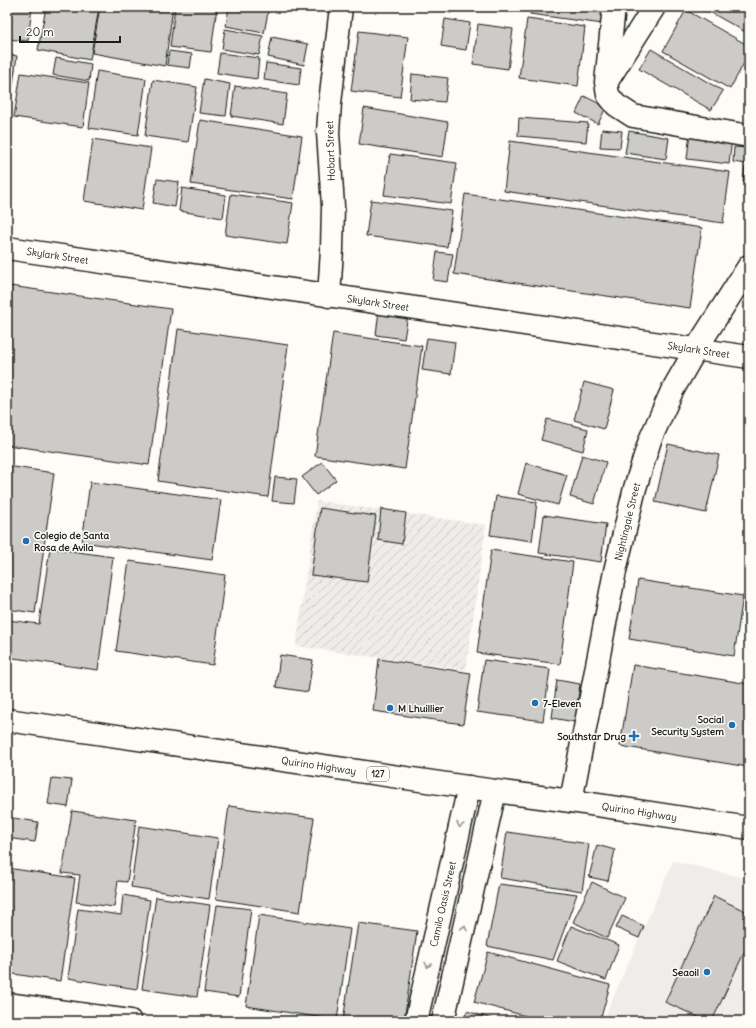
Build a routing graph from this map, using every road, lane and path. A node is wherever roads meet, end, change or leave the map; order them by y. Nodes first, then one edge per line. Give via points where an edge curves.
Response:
1 (341, 7) edge
2 (614, 7) edge
3 (654, 7) edge
4 (606, 82) junction
5 (749, 136) edge
6 (7, 248) edge
7 (749, 266) edge
8 (329, 296) junction
9 (696, 349) junction
10 (749, 357) edge
11 (7, 720) edge
12 (469, 787) junction
13 (495, 791) junction
14 (571, 801) junction
15 (749, 828) edge
16 (433, 944) junction
17 (459, 950) junction
18 (7, 1004) edge
19 (130, 1021) edge
20 (416, 1021) edge
21 (443, 1021) edge

1 - 8 street, Hobart Street via 328,133 333,206
2 - 4 street
3 - 4 street
4 - 5 street via 608,95 616,105 633,116
6 - 8 street, Skylark Street
7 - 9 street, Nightingale Street
8 - 9 street, Skylark Street
9 - 10 street, Skylark Street
9 - 14 street, Nightingale Street via 672,391 650,440 635,488 615,571
11 - 12 street, Quirino Highway / 127
12 - 13 street, Quirino Highway / 127
12 -> 16 street, Camilo Oasis Street
13 - 14 street, Quirino Highway / 127
17 -> 13 street
14 - 15 street, Quirino Highway / 127
16 - 17 street
16 -> 20 street, Camilo Oasis Street
17 - 21 street
18 - 19 street

